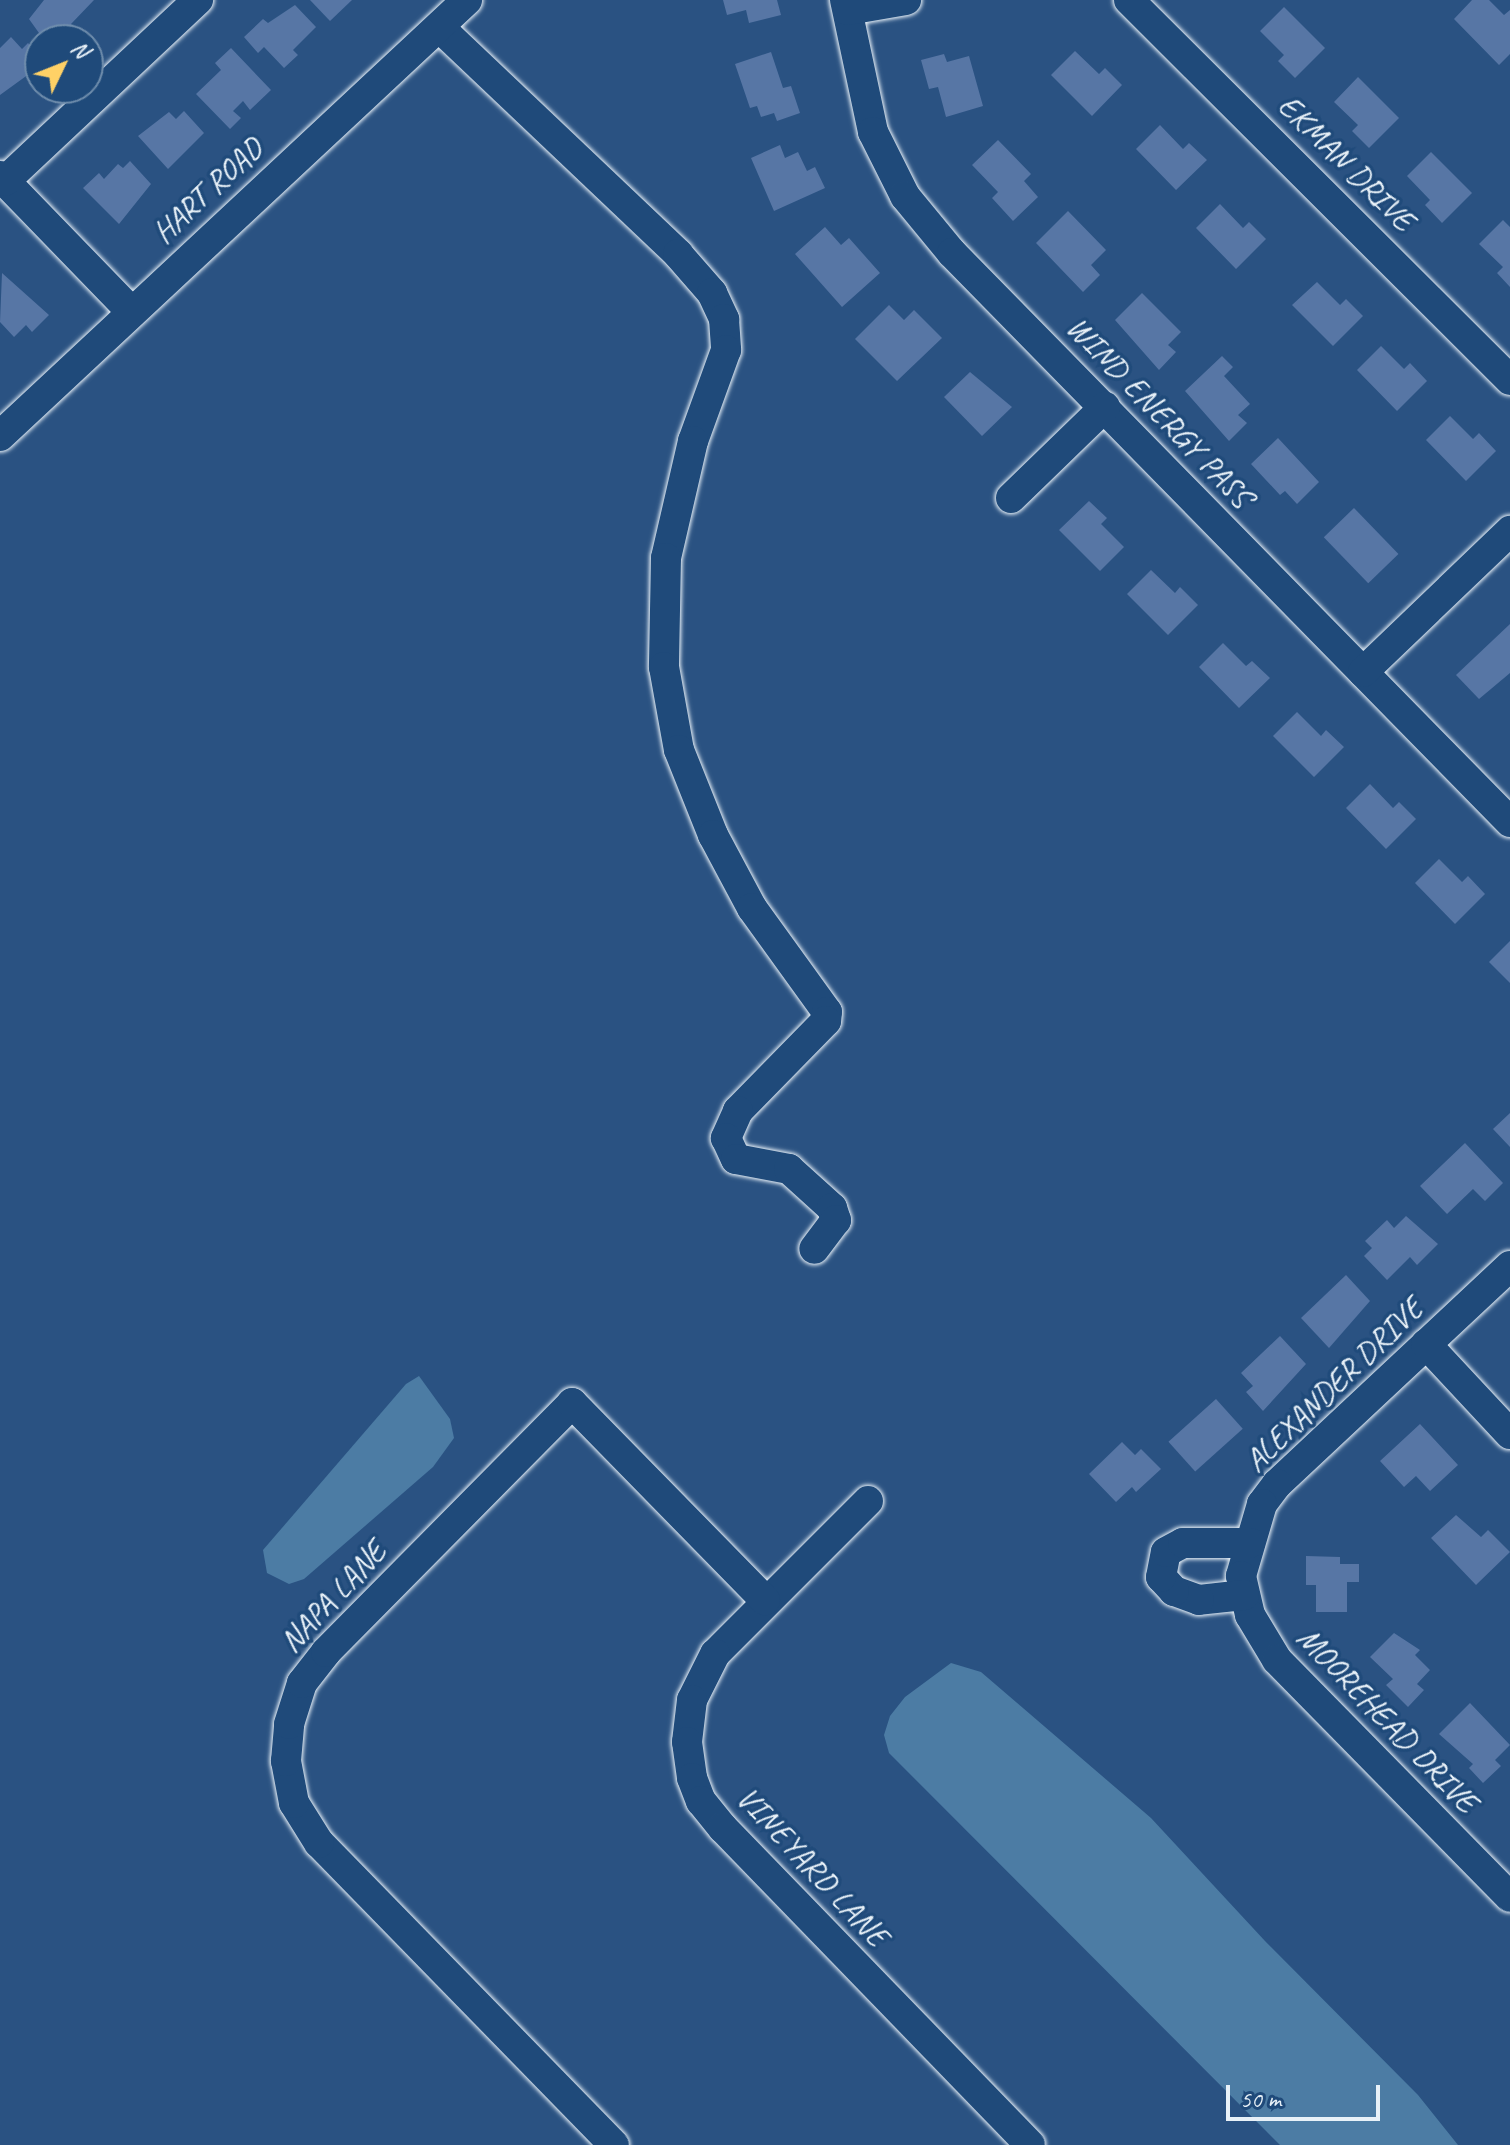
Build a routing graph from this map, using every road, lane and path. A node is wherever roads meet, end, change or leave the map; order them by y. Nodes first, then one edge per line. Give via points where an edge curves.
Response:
1 (198, 0) edge
2 (467, 0) edge
3 (906, 0) edge
4 (1129, 0) edge
5 (846, 5) edge
6 (439, 27) junction
7 (2, 178) edge
8 (131, 311) junction
9 (1510, 380) edge
10 (1105, 407) junction
11 (0, 436) edge
12 (1011, 498) dead end
13 (1510, 531) edge
14 (1363, 672) junction
15 (1510, 822) edge
16 (814, 1249) dead end
17 (1510, 1266) edge
18 (1426, 1344) junction
19 (1510, 1434) edge
20 (868, 1501) dead end
21 (1250, 1543) junction
22 (1242, 1586) junction
23 (765, 1600) junction
24 (1510, 1897) edge
25 (614, 2145) edge
26 (1030, 2145) edge

1 - 7 street
2 - 6 street, HART ROAD
3 - 5 street
4 - 9 street, EKMAN DRIVE
5 - 10 street, WIND ENERGY PASS via 873,132 905,196 952,253
6 - 8 street, HART ROAD
6 - 16 street via 678,254 712,293 724,319 726,350 693,441 666,558 664,667 679,750 713,835 752,908 827,1012 826,1021 738,1111 726,1138 736,1159 789,1169 832,1208 836,1220
7 - 8 street
8 - 11 street, HART ROAD
10 - 12 street
10 - 14 street, WIND ENERGY PASS
13 - 14 street
14 - 15 street, WIND ENERGY PASS
17 - 18 street, ALEXANDER DRIVE
18 - 19 street
18 - 21 street, ALEXANDER DRIVE via 1277,1484 1262,1504
20 - 23 street, VINEYARD LANE
21 - 22 street, ALEXANDER DRIVE
21 - 22 street via 1183,1543 1166,1552 1161,1577 1174,1591 1199,1600
22 - 24 street, MOOREHEAD DRIVE via 1261,1641 1306,1694
23 - 25 street, NAPA LANE via 572,1403 326,1652 302,1683 289,1724 286,1761 294,1803 319,1843
23 - 26 street, VINEYARD LANE via 715,1654 692,1700 687,1742 701,1801

